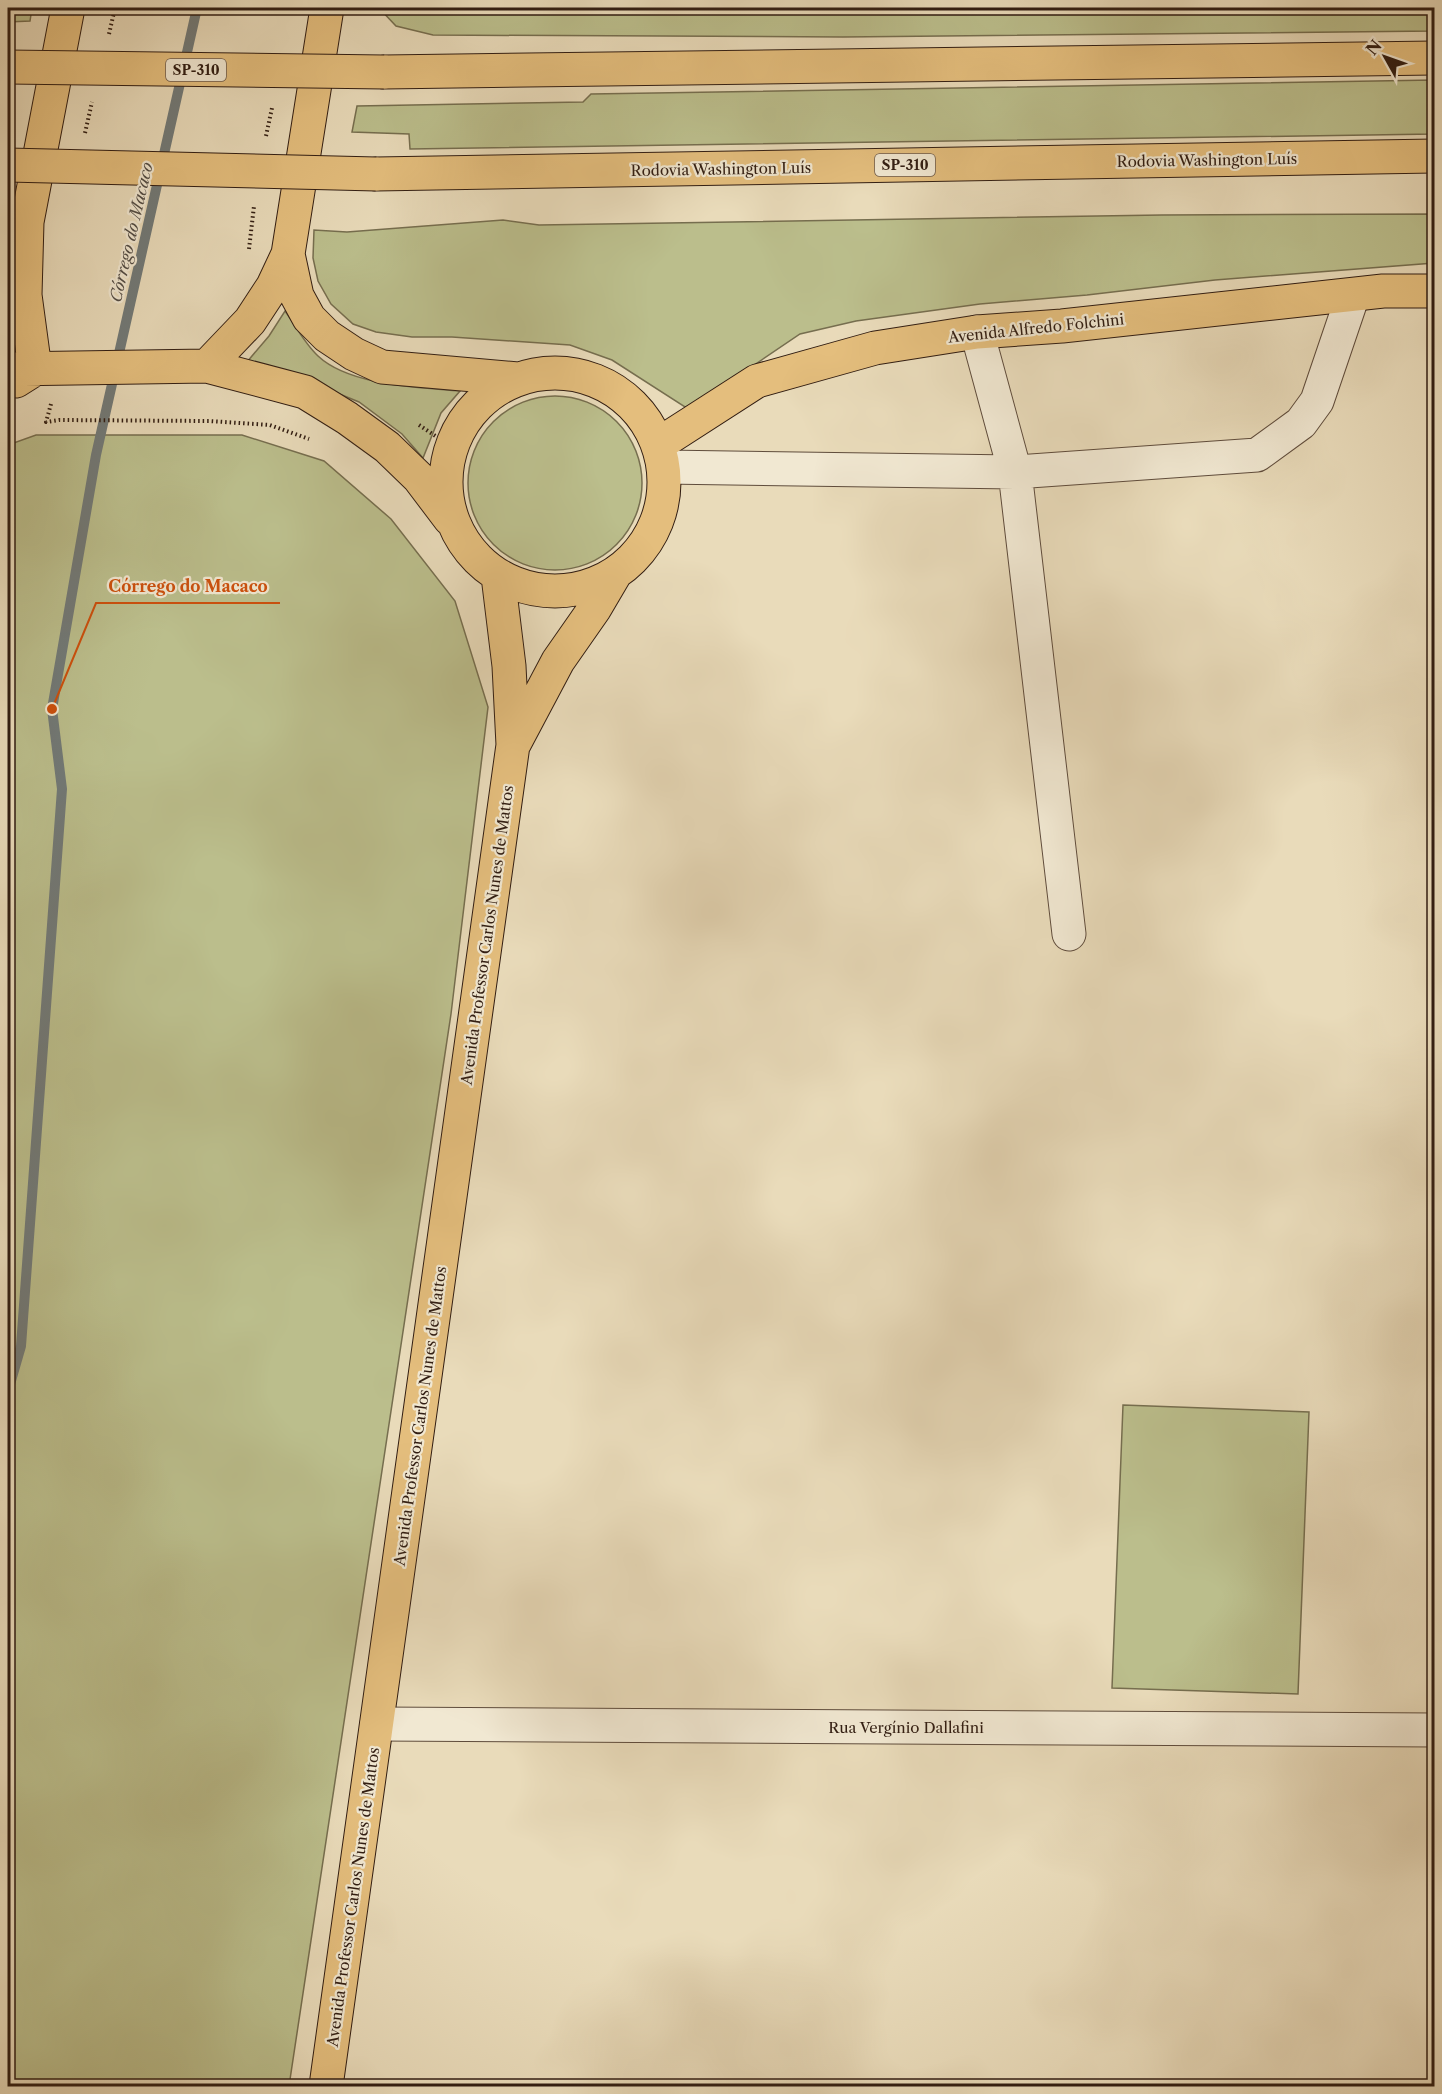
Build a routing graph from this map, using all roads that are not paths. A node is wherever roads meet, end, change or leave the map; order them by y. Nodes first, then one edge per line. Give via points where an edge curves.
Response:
1 (68, 8) edge
2 (327, 8) edge
3 (1434, 58) edge
4 (8, 67) edge
5 (1434, 156) edge
6 (8, 165) edge
7 (27, 222) junction
8 (288, 254) junction
9 (8, 255) edge
10 (1434, 291) edge
11 (1353, 295) junction
12 (977, 332) junction
13 (207, 366) junction
14 (34, 368) edge
15 (518, 379) junction
16 (8, 388) edge
17 (662, 456) junction
18 (1015, 472) junction
19 (451, 520) junction
20 (615, 574) junction
21 (498, 576) junction
22 (513, 745) junction
23 (1069, 934) dead end
24 (377, 1724) junction
25 (1434, 1730) edge
26 (326, 2086) edge

1 - 7 main road
2 - 8 main road
3 - 4 main road, SP-310, bridge via 384,72
5 - 6 main road, Rodovia Washington Luís / SP-310, bridge via 376,174
7 - 9 main road
7 - 14 main road via 24,295
8 - 13 main road via 250,321
8 - 15 main road via 297,296 309,318 354,354 382,366
10 - 11 main road, Avenida Alfredo Folchini
11 - 12 main road, Avenida Alfredo Folchini
11 - 18 street via 1317,401 1301,423 1257,455
12 - 17 main road, Avenida Alfredo Folchini via 875,348 757,381
12 - 18 street
13 - 14 main road
13 - 19 main road via 305,392 347,418 387,447 419,478
14 - 16 main road
15 - 17 main road via 542,373 567,373 606,384 632,403 648,422
15 - 19 main road via 496,389 462,424 446,471
17 - 18 street
17 - 20 main road via 664,493 660,517 634,558
18 - 23 street
19 - 21 main road via 478,561
20 - 21 main road via 569,591 520,586
20 - 22 main road, Avenida Professor Carlos Nunes de Mattos via 558,661
21 - 22 main road, Avenida Professor Carlos Nunes de Mattos via 509,666
22 - 24 main road, Avenida Professor Carlos Nunes de Mattos
24 - 25 street, Rua Vergínio Dallafini
24 - 26 main road, Avenida Professor Carlos Nunes de Mattos

